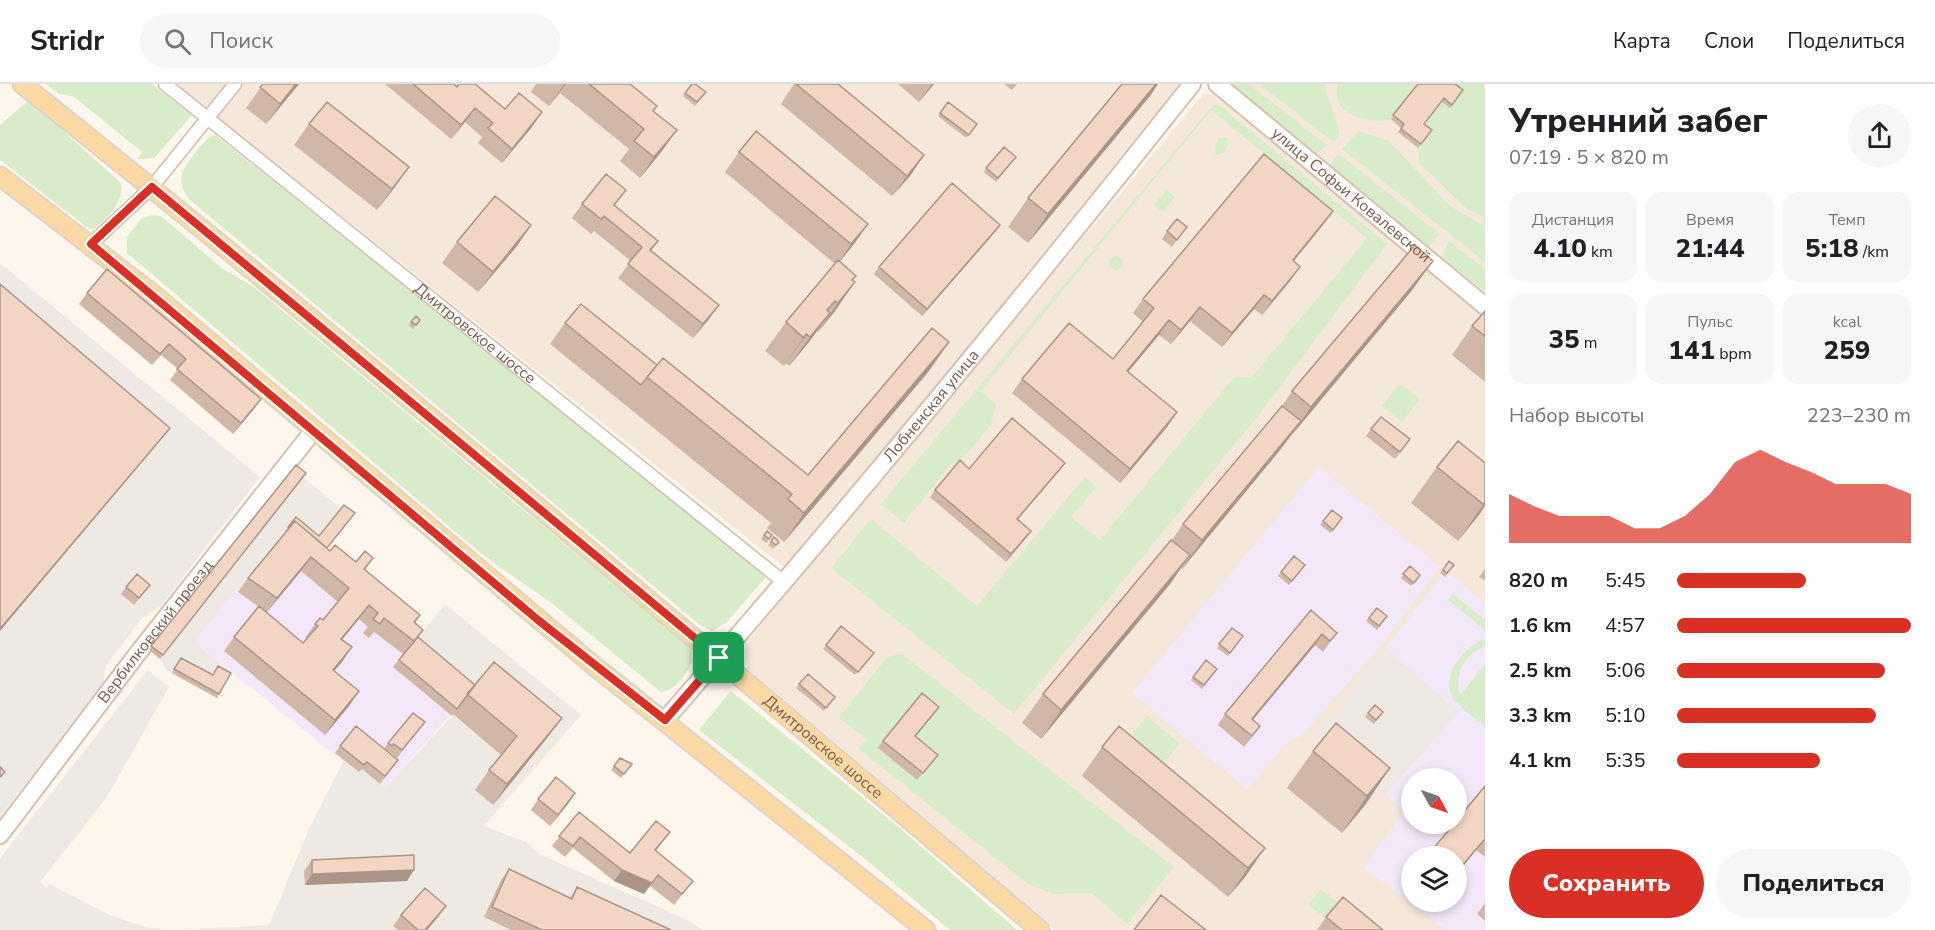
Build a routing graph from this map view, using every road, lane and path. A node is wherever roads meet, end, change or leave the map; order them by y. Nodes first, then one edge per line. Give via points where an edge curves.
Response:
1 (22, 84) edge
2 (165, 84) edge
3 (234, 84) edge
4 (1192, 84) edge
5 (1218, 84) edge
6 (207, 117) junction
7 (0, 176) edge
8 (152, 187) junction
9 (91, 244) junction
10 (1485, 306) edge
11 (314, 430) junction
12 (785, 583) junction
13 (719, 658) junction
14 (665, 720) junction
15 (0, 835) edge
16 (926, 930) edge
17 (1040, 930) edge

1 - 8 main road, Дмитровское шоссе
2 - 6 street, Дмитровское шоссе
3 - 6 street
4 - 12 street, Лобненская улица via 956,379
5 - 10 street, улица Софьи Ковалевской
6 - 8 street
6 - 12 street, Дмитровское шоссе
7 - 9 main road
8 - 9 street
8 - 13 main road, Дмитровское шоссе
9 - 11 main road
11 - 14 main road via 538,620
11 - 15 street, Вербилковский проезд
12 - 13 street, Лобненская улица
13 - 14 street, Лобненская улица
13 - 17 main road, Дмитровское шоссе
14 - 16 main road

